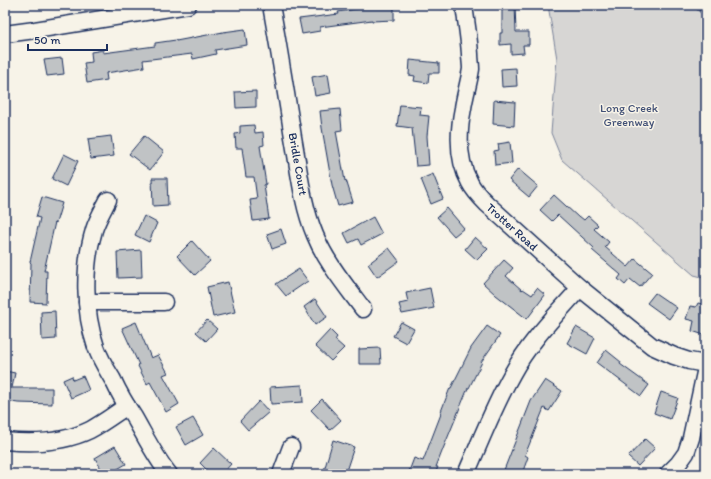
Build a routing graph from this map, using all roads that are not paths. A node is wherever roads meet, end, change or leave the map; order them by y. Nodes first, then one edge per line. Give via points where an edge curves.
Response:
1 (188, 5) edge
2 (271, 5) edge
3 (464, 5) edge
4 (5, 34) edge
5 (108, 200) dead end
6 (580, 288) junction
7 (87, 302) junction
8 (164, 302) dead end
9 (363, 309) dead end
10 (706, 364) edge
11 (706, 368) edge
12 (127, 406) junction
13 (5, 440) edge
14 (291, 447) dead end
15 (169, 474) edge
16 (281, 474) edge
17 (466, 474) edge
18 (668, 474) edge

1 - 4 street
2 - 9 street, Bridle Court via 301,184 311,223 324,253
3 - 6 street, Trotter Road via 471,68 459,129 459,144 465,171 477,193 487,204
5 - 7 street via 94,230 88,253
6 - 10 street, Trotter Road via 652,346 684,359
6 - 17 street via 540,334 512,373
7 - 8 street
7 - 12 street via 90,328 96,348
11 - 18 street via 686,453
12 - 13 street via 99,425 78,435 45,442
12 - 15 street
14 - 16 street

